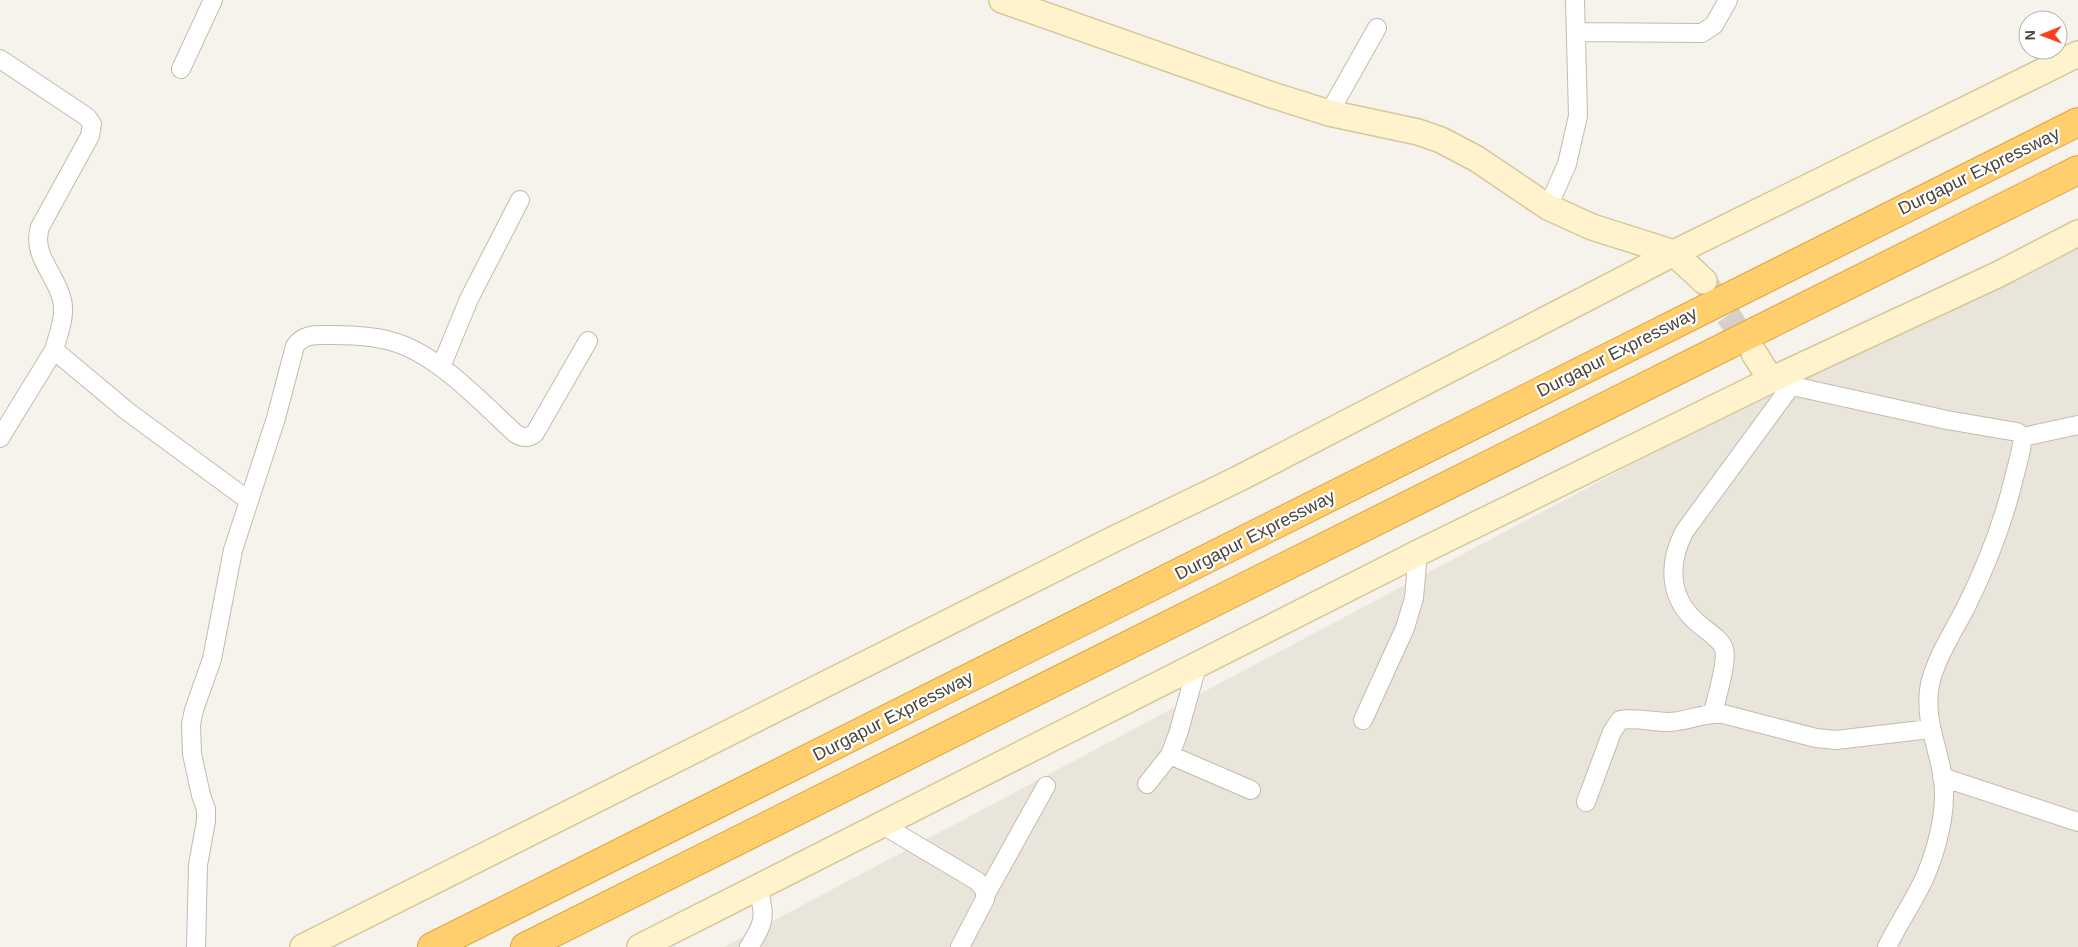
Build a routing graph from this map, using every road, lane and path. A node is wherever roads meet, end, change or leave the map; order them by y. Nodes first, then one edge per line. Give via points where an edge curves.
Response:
1 (213, 0) edge
2 (1002, 0) edge
3 (1575, 0) edge
4 (1728, 0) edge
5 (1377, 28) dead end
6 (1576, 32) junction
7 (2078, 54) edge
8 (0, 59) edge
9 (181, 69) dead end
10 (1329, 113) junction
11 (2078, 122) edge
12 (2078, 170) edge
13 (520, 200) dead end
14 (1548, 207) junction
15 (2078, 234) edge
16 (1674, 253) junction
17 (1704, 281) tunnel mouth
18 (588, 341) dead end
19 (54, 350) junction
20 (1754, 353) tunnel mouth
21 (441, 367) junction
22 (1781, 383) junction
23 (2078, 426) edge
24 (2023, 437) junction
25 (0, 438) edge
26 (248, 500) junction
27 (1418, 552) junction
28 (1197, 666) junction
29 (1713, 713) junction
30 (1363, 720) dead end
31 (1930, 729) junction
32 (1170, 755) junction
33 (1942, 777) junction
34 (1147, 784) dead end
35 (1046, 786) dead end
36 (1251, 790) dead end
37 (1586, 802) dead end
38 (2078, 822) edge
39 (881, 824) junction
40 (758, 887) junction
41 (986, 894) junction
42 (196, 947) edge
43 (303, 947) edge
44 (432, 947) edge
45 (525, 947) edge
46 (640, 947) edge
47 (749, 947) edge
48 (960, 947) edge
49 (1887, 947) edge

1 - 9 street
2 - 10 street
3 - 6 street
4 - 6 street via 1714,25 1702,33
5 - 10 street
6 - 14 street via 1576,131 1567,164
7 - 16 street
8 - 19 street via 87,117 92,124 90,136 37,237 39,252 63,301
10 - 14 street via 1441,140 1477,159
11 - 44 highway, Durgapur Expressway
12 - 45 highway
13 - 21 street via 469,299
14 - 16 street via 1592,227
15 - 22 street
16 - 17 street
16 - 43 street via 1238,479
18 - 21 street via 535,433 527,437 516,434
19 - 25 street
19 - 26 street via 127,411
20 - 22 street
21 - 26 street via 398,343 380,339 307,335 300,339 295,346 276,418
22 - 24 street via 2017,432
22 - 27 street
22 - 29 street via 1684,532 1674,558 1673,582 1686,609 1692,619 1721,642 1724,650
23 - 24 street
24 - 31 street via 2012,487 1989,559 1930,684
26 - 42 street via 233,550 212,659 191,724 192,754 206,809 198,865
27 - 28 street
27 - 30 street via 1414,598 1405,628
28 - 32 street
28 - 39 street
29 - 31 street via 1836,740
29 - 37 street via 1678,722 1620,720 1612,732
31 - 33 street
32 - 34 street
32 - 36 street
33 - 38 street
33 - 49 street via 1943,813 1929,863 1919,889
35 - 41 street
39 - 40 street
39 - 41 street via 977,881
40 - 46 street
40 - 47 street via 764,912 763,923
41 - 48 street

